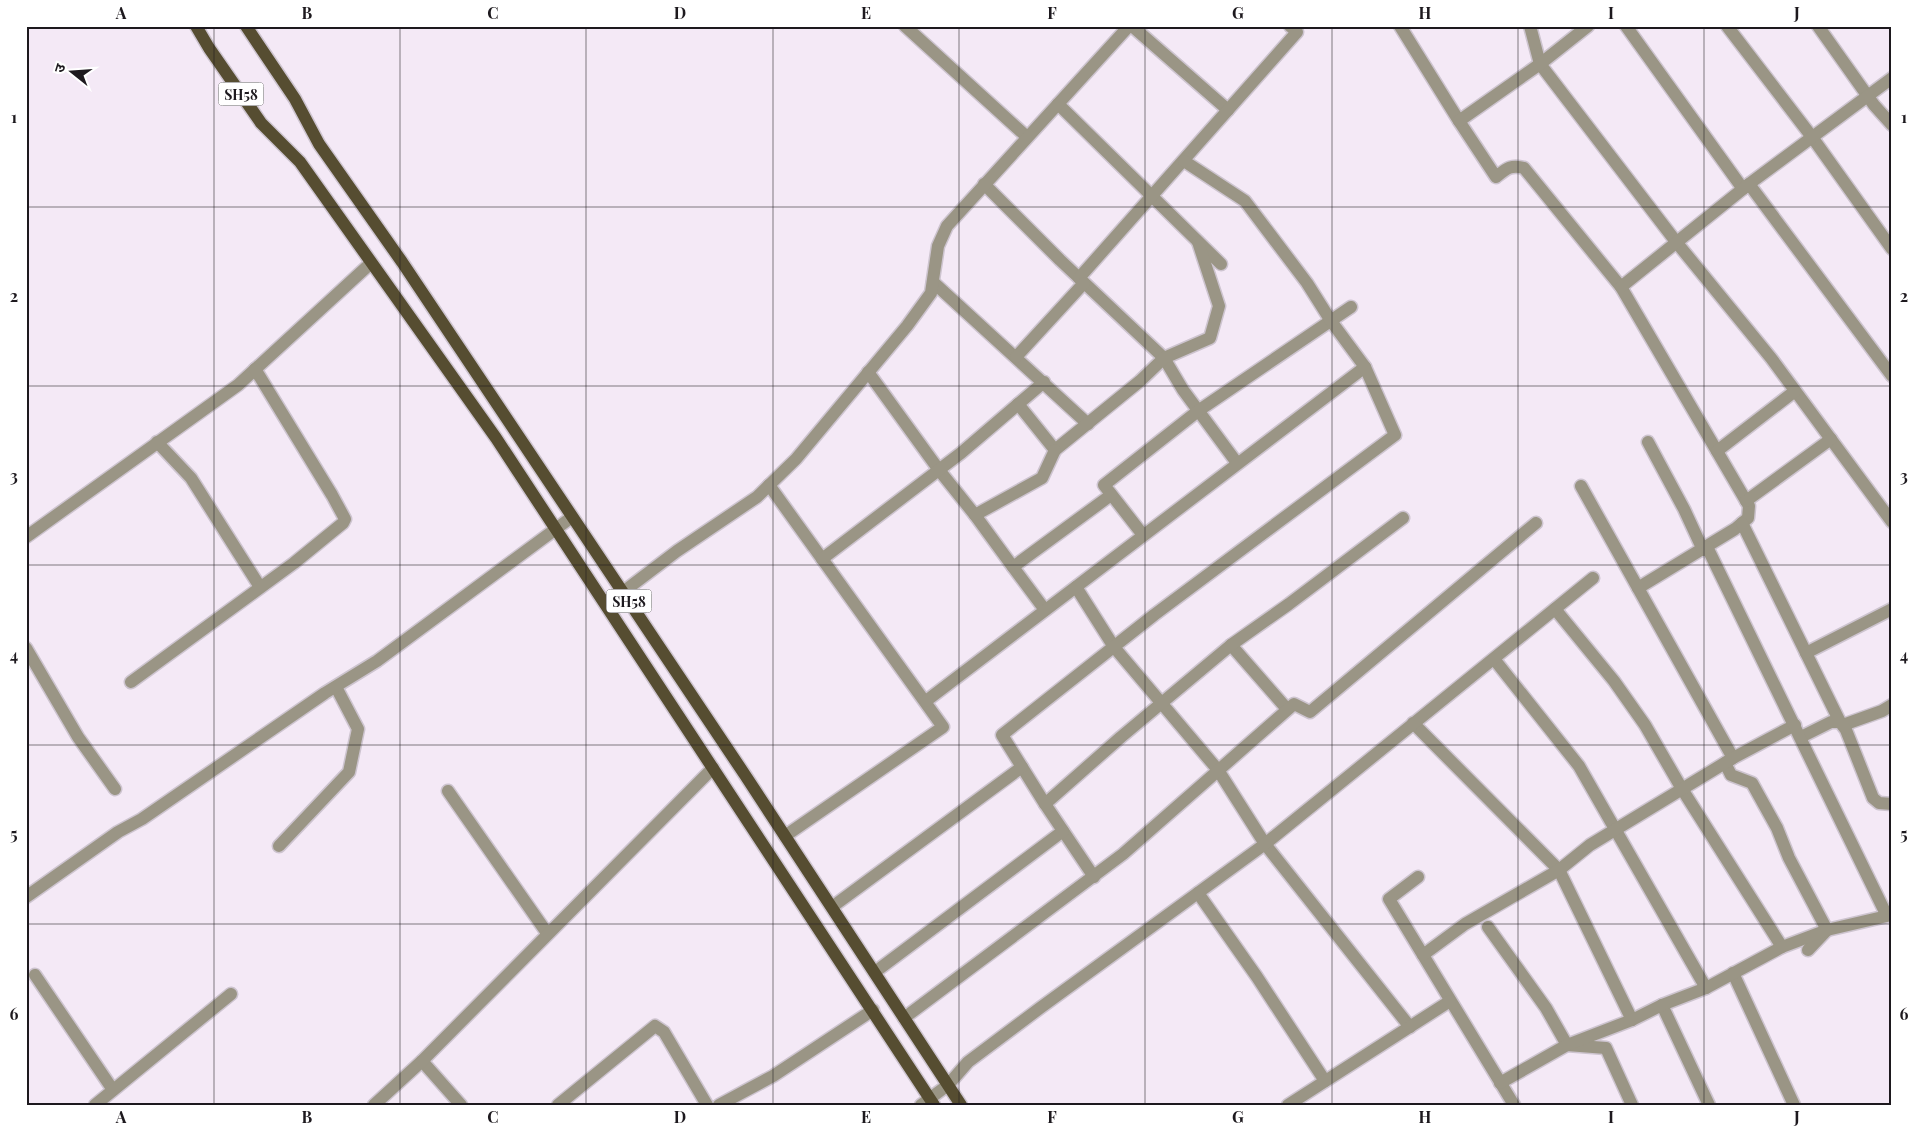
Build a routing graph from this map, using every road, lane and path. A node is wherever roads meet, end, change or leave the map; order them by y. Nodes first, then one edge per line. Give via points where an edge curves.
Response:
1 (196, 26) edge
2 (246, 26) edge
3 (1131, 26) edge
4 (1290, 26) edge
5 (1400, 26) edge
6 (1530, 26) edge
7 (1588, 26) edge
8 (1626, 26) edge
9 (1728, 26) edge
10 (1818, 26) edge
11 (907, 27) edge
12 (1540, 64) junction
13 (1892, 78) edge
14 (1868, 96) junction
15 (1058, 104) junction
16 (1228, 110) junction
17 (1458, 121) junction
18 (1892, 125) edge
19 (1027, 137) junction
20 (1812, 137) junction
21 (1184, 161) junction
22 (984, 184) junction
23 (1746, 187) junction
24 (1152, 197) junction
25 (1198, 242) junction
26 (1677, 243) junction
27 (1891, 246) edge
28 (371, 263) junction
29 (1220, 264) dead end
30 (1082, 280) junction
31 (932, 282) junction
32 (1622, 287) junction
33 (1351, 308) dead end
34 (1331, 321) junction
35 (1016, 357) junction
36 (1164, 358) junction
37 (1365, 367) junction
38 (255, 369) junction
39 (868, 372) junction
40 (1892, 376) edge
41 (1044, 382) junction
42 (1795, 391) junction
43 (1018, 404) junction
44 (1198, 411) junction
45 (1088, 424) junction
46 (1830, 439) junction
47 (157, 442) junction
48 (1648, 442) dead end
49 (1055, 450) junction
50 (1717, 451) junction
51 (1237, 463) junction
52 (939, 470) junction
53 (769, 485) junction
54 (1581, 486) dead end
55 (1111, 495) junction
56 (1746, 501) junction
57 (975, 515) junction
58 (572, 517) junction
59 (1404, 518) dead end
60 (1892, 522) edge
61 (1536, 523) dead end
62 (1742, 523) junction
63 (555, 529) junction
64 (1143, 535) junction
65 (26, 537) edge
66 (1705, 548) junction
67 (822, 558) junction
68 (1013, 567) junction
69 (1593, 578) dead end
70 (260, 587) junction
71 (1076, 587) junction
72 (1638, 588) junction
73 (623, 592) junction
74 (1556, 609) junction
75 (1892, 609) edge
76 (1045, 610) junction
77 (1231, 645) junction
78 (1114, 646) junction
79 (26, 648) edge
80 (1806, 652) junction
81 (1494, 659) junction
82 (132, 682) dead end
83 (336, 687) junction
84 (926, 701) junction
85 (1162, 703) junction
86 (1892, 705) edge
87 (1287, 710) junction
88 (1414, 723) junction
89 (1841, 724) junction
90 (1795, 725) junction
91 (1801, 737) junction
92 (1733, 758) junction
93 (1022, 767) junction
94 (713, 768) junction
95 (1218, 770) junction
96 (115, 789) dead end
97 (1682, 789) junction
98 (448, 791) dead end
99 (1045, 804) junction
100 (1892, 804) edge
101 (1617, 829) junction
102 (1063, 831) junction
103 (785, 836) junction
104 (1265, 844) junction
105 (279, 846) dead end
106 (1559, 870) junction
107 (1094, 877) junction
108 (1418, 877) dead end
109 (1198, 893) junction
110 (26, 897) edge
111 (832, 907) junction
112 (1488, 926) dead end
113 (1827, 930) junction
114 (547, 933) junction
115 (1782, 947) junction
116 (1808, 950) dead end
117 (1423, 955) junction
118 (875, 972) junction
119 (1733, 973) junction
120 (35, 975) dead end
121 (1706, 988) junction
122 (231, 994) dead end
123 (1450, 1001) junction
124 (1662, 1005) junction
125 (873, 1010) junction
126 (904, 1018) junction
127 (1632, 1020) junction
128 (1410, 1027) junction
129 (1567, 1045) junction
130 (422, 1061) junction
131 (1325, 1081) junction
132 (1500, 1083) junction
133 (948, 1085) junction
134 (113, 1090) junction
135 (928, 1103) edge
136 (95, 1105) edge
137 (374, 1105) edge
138 (461, 1105) edge
139 (558, 1105) edge
140 (707, 1105) edge
141 (719, 1105) edge
142 (961, 1105) edge
143 (1288, 1105) edge
144 (1514, 1105) edge
145 (1632, 1105) edge
146 (1709, 1105) edge
147 (1794, 1105) edge

1 - 28 main road, SH58 via 261,123 300,162
2 - 58 main road, SH58 via 295,99 319,144
3 - 15 street
3 - 16 street
4 - 16 street via 1297,32
5 - 17 street
6 - 12 street
7 - 12 street
8 - 23 street
9 - 20 street
10 - 14 street
11 - 19 street
12 - 17 street
12 - 26 street
13 - 14 street
14 - 18 street
14 - 20 street
15 - 19 street
15 - 24 street
16 - 21 street
17 - 32 street via 1496,177 1509,166 1524,168
19 - 22 street
20 - 23 street
20 - 27 street
21 - 24 street
21 - 34 street via 1245,201 1307,283
22 - 30 street
22 - 31 street via 947,226 938,246
23 - 26 street
23 - 40 street
24 - 25 street
24 - 30 street
25 - 29 street
25 - 36 street via 1219,306 1210,338
26 - 32 street
26 - 42 street
28 - 38 street
28 - 63 main road, SH58 via 496,438
30 - 35 street
30 - 36 street
31 - 35 street
31 - 39 street via 931,293
32 - 50 street
33 - 34 street
34 - 37 street
34 - 44 street
35 - 41 street
36 - 44 street
36 - 45 street
37 - 51 street
37 - 78 street via 1395,434
38 - 47 street via 238,385
38 - 70 street via 345,519 330,535
39 - 52 street
39 - 53 street via 796,459
41 - 43 street
41 - 45 street
42 - 46 street
42 - 50 street
43 - 49 street
43 - 52 street
44 - 51 street
44 - 55 street via 1104,485
45 - 49 street
46 - 56 street
46 - 60 street
47 - 65 street
47 - 70 street via 191,478
48 - 66 street
49 - 57 street via 1042,478
50 - 56 street
51 - 64 street
52 - 57 street
52 - 67 street
53 - 67 street
53 - 73 street via 757,497
54 - 72 street
55 - 64 street
55 - 68 street
56 - 62 street via 1748,518
57 - 68 street
58 - 63 street
58 - 73 main road, SH58
59 - 77 street
61 - 87 street via 1310,712 1294,704
62 - 66 street
62 - 80 street
63 - 83 street via 377,661
63 - 94 main road, SH58
64 - 71 street
66 - 72 street
66 - 90 street
67 - 84 street
68 - 76 street
69 - 74 street
70 - 82 street
71 - 76 street
71 - 78 street
72 - 92 street
73 - 103 main road, SH58
74 - 81 street
74 - 97 street via 1645,725
75 - 80 street
76 - 84 street
77 - 85 street
77 - 87 street
78 - 85 street
78 - 93 street via 1002,735
79 - 96 street via 78,737
80 - 89 street
81 - 88 street
81 - 101 street via 1579,766
83 - 105 street via 358,729 349,772
83 - 110 street
84 - 103 street via 944,728
85 - 95 street
85 - 99 street
86 - 89 street
87 - 95 street
88 - 104 street
88 - 106 street
89 - 91 street via 1831,722
89 - 100 street via 1873,798 1878,803
90 - 91 street
90 - 92 street
91 - 113 street via 1887,916
92 - 97 street
92 - 113 street via 1725,763 1731,775 1752,783
93 - 99 street
93 - 111 street
94 - 114 street
94 - 125 main road, SH58
95 - 104 street
95 - 107 street
97 - 101 street
97 - 115 street
98 - 114 street
99 - 102 street
101 - 106 street via 1590,845
101 - 121 street
102 - 107 street
102 - 118 street
103 - 111 main road, SH58
104 - 109 street
104 - 128 street
106 - 117 street via 1465,924
106 - 127 street
107 - 126 street
108 - 117 street via 1389,899
109 - 131 street
109 - 133 street via 968,1062
111 - 118 main road, SH58
112 - 129 street via 1546,1008
113 - 115 street
113 - 116 street
114 - 130 street
115 - 119 street
117 - 123 street
118 - 126 main road, SH58
119 - 121 street
119 - 147 street
120 - 134 street
121 - 124 street
122 - 134 street
123 - 128 street
123 - 132 street
124 - 127 street
124 - 146 street
125 - 135 main road, SH58
125 - 141 street via 773,1076
126 - 133 main road, SH58
127 - 129 street
128 - 131 street
129 - 132 street
129 - 145 street via 1606,1048
130 - 137 street
130 - 138 street
131 - 143 street
132 - 144 street
133 - 135 street
133 - 142 main road, SH58
134 - 136 street
139 - 140 street via 656,1026 664,1032

